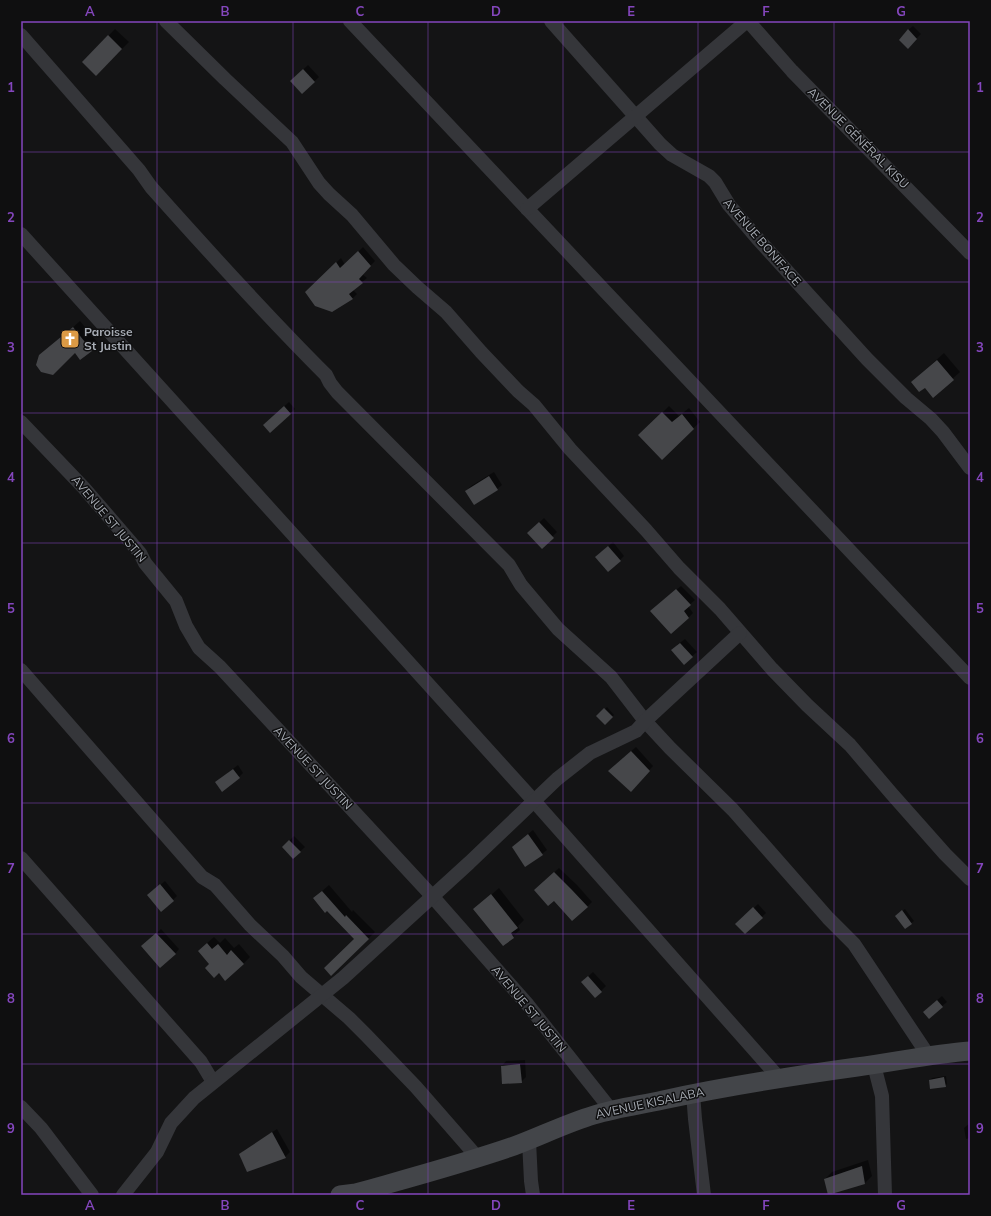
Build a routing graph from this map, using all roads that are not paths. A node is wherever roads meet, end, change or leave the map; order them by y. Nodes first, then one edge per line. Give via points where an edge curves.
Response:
1 (166, 21) edge
2 (350, 21) edge
3 (551, 21) edge
4 (748, 21) edge
5 (21, 35) edge
6 (636, 116) junction
7 (527, 209) junction
8 (21, 234) edge
9 (970, 253) edge
10 (21, 422) edge
11 (970, 468) edge
12 (740, 633) junction
13 (21, 670) edge
14 (970, 678) edge
15 (645, 721) junction
16 (534, 802) junction
17 (21, 858) edge
18 (970, 879) edge
19 (432, 896) junction
20 (321, 995) junction
21 (970, 1051) edge
22 (928, 1056) junction
23 (874, 1065) junction
24 (779, 1078) junction
25 (214, 1082) junction
26 (694, 1093) junction
27 (21, 1107) edge
28 (612, 1110) junction
29 (529, 1141) junction
30 (478, 1158) junction
31 (351, 1194) edge
32 (92, 1195) edge
33 (123, 1195) edge
34 (533, 1195) edge
35 (704, 1195) edge
36 (885, 1195) edge

1 - 12 street via 292,142 329,194 352,215 394,265 446,312 518,392 534,405 580,460
2 - 7 street
3 - 6 street, AVENUE BONIFACE
4 - 6 street
4 - 9 street, AVENUE GÉNÉRAL KISU via 792,71
5 - 15 street via 192,234 326,375 337,392 509,565 521,585 558,629 611,677
6 - 7 street
6 - 11 street, AVENUE BONIFACE via 672,155 715,182 729,205 757,238 867,359 931,419
7 - 14 street
8 - 16 street
10 - 19 street, AVENUE ST JUSTIN via 84,488 140,553 176,601 186,626 199,648 220,667
12 - 15 street
12 - 18 street via 807,705 850,745 890,793
13 - 20 street via 202,877 215,885
15 - 16 street via 636,731 590,753 557,779
15 - 22 street via 733,810 854,944
16 - 19 street
16 - 24 street
17 - 25 street via 200,1062
19 - 20 street
19 - 28 street, AVENUE ST JUSTIN via 528,1005
20 - 25 street
20 - 30 street via 349,1018 416,1087
21 - 22 street, AVENUE KISALABA
22 - 23 street, AVENUE KISALABA
23 - 24 street, AVENUE KISALABA
23 - 36 street via 882,1096
24 - 26 street, AVENUE KISALABA
25 - 33 street via 194,1098 171,1123 157,1152
26 - 28 street, AVENUE KISALABA
26 - 35 street
27 - 32 street via 41,1128
28 - 29 street, AVENUE KISALABA via 558,1128
29 - 30 street, AVENUE KISALABA
29 - 34 street
30 - 31 street, AVENUE KISALABA

